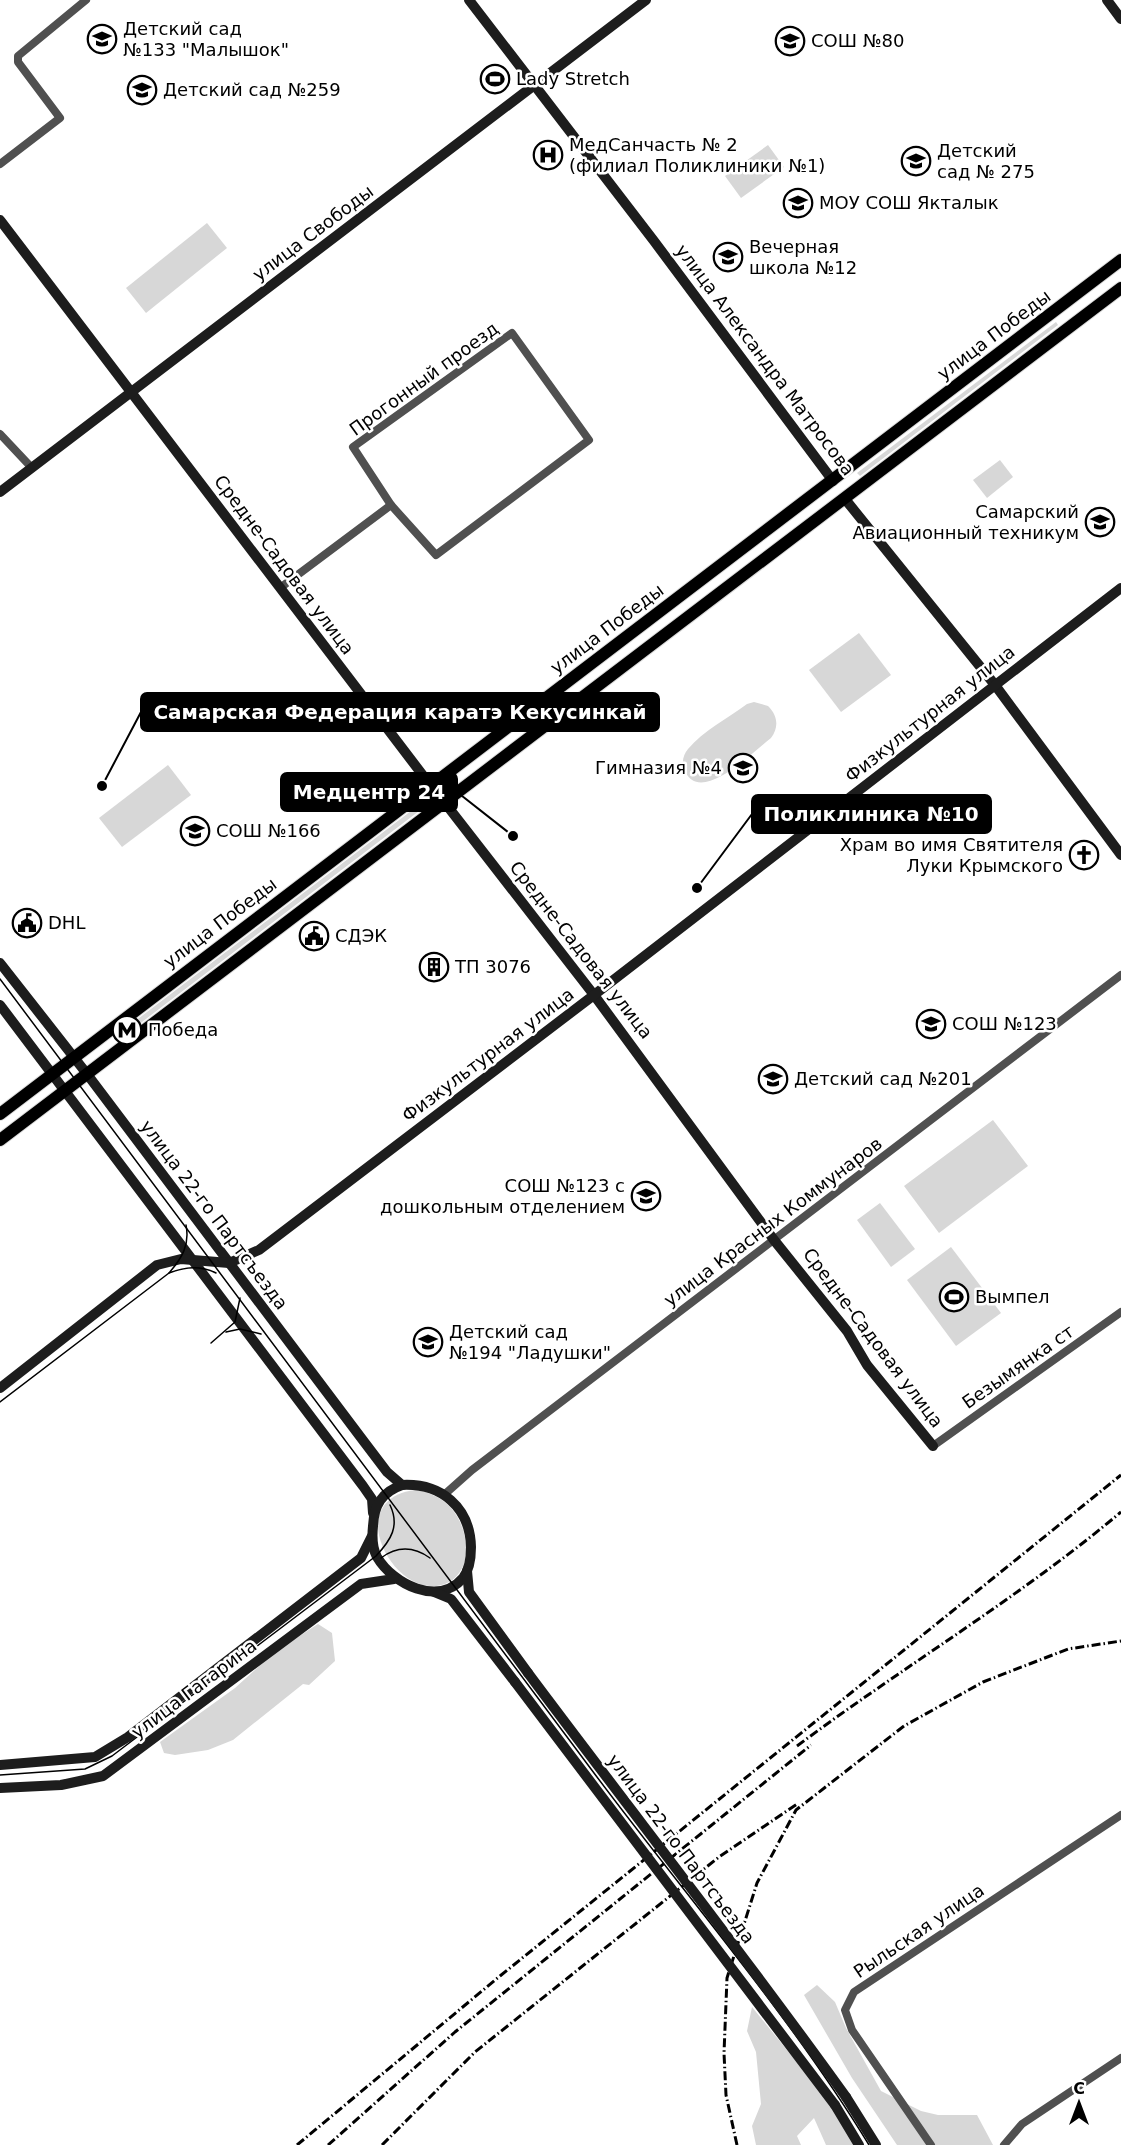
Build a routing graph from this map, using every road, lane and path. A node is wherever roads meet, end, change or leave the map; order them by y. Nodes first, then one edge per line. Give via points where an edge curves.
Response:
1 (86, 0) edge
2 (469, 0) edge
3 (646, 0) edge
4 (1107, 0) edge
5 (1121, 19) edge
6 (533, 86) junction
7 (0, 164) edge
8 (0, 220) edge
9 (1121, 260) edge
10 (1121, 288) edge
11 (1083, 289) junction
12 (1096, 307) junction
13 (1052, 313) junction
14 (1066, 330) junction
15 (130, 393) junction
16 (0, 434) edge
17 (32, 468) junction
18 (833, 481) junction
19 (0, 492) edge
20 (845, 499) junction
21 (391, 505) junction
22 (280, 588) junction
23 (1121, 588) edge
24 (995, 685) junction
25 (431, 786) junction
26 (445, 803) junction
27 (1121, 855) edge
28 (0, 963) edge
29 (1121, 975) edge
30 (594, 995) junction
31 (0, 1005) edge
32 (117, 1024) junction
33 (131, 1041) junction
34 (74, 1058) junction
35 (54, 1073) junction
36 (87, 1074) junction
37 (66, 1089) junction
38 (2, 1112) edge
39 (19, 1126) junction
40 (0, 1140) edge
41 (774, 1240) junction
42 (194, 1260) junction
43 (230, 1263) junction
44 (1121, 1312) edge
45 (0, 1388) edge
46 (933, 1446) joint
47 (402, 1485) junction
48 (445, 1494) junction
49 (373, 1513) junction
50 (372, 1536) junction
51 (467, 1571) junction
52 (394, 1579) junction
53 (434, 1592) junction
54 (0, 1765) edge
55 (0, 1788) edge
56 (1121, 1815) edge
57 (1121, 2058) edge
58 (859, 2145) edge
59 (876, 2145) edge
60 (931, 2145) edge
61 (1004, 2145) edge

1 - 7 street via 18,56 18,62 60,118
2 - 6 main road, улица Александра Матросова
3 - 6 main road, улица Свободы
4 - 5 main road
6 - 15 main road, улица Свободы
6 - 18 main road, улица Александра Матросова
8 - 15 main road, Средне-Садовая улица
9 - 11 main road, улица Победы
10 - 12 main road
11 - 12 main road via 1083,302
11 - 13 main road, улица Победы
12 - 14 main road
13 - 14 main road via 1068,314
13 - 18 main road, улица Победы
14 - 20 main road
15 - 17 main road, улица Свободы
15 - 22 main road, Средне-Садовая улица
16 - 17 street
17 - 19 main road, улица Свободы
18 - 20 main road, улица Александра Матросова
18 - 25 main road, улица Победы
20 - 24 main road, улица Александра Матросова
20 - 26 main road
21 - 21 street, Прогонный проезд via 353,447 512,333 589,440 436,555
21 - 22 street
22 - 25 main road, Средне-Садовая улица
23 - 24 main road, Физкультурная улица
24 - 27 main road, улица Александра Матросова
24 - 30 main road, Физкультурная улица
25 - 26 main road, Средне-Садовая улица
25 - 32 main road, улица Победы
26 - 30 main road, Средне-Садовая улица
26 - 33 main road
28 - 34 main road, улица 22-го Партсъезда
29 - 41 street, улица Красных Коммунаров
30 - 41 main road, Средне-Садовая улица
30 - 43 main road, Физкультурная улица via 259,1250
31 - 35 main road
32 - 33 main road via 114,1039
32 - 34 main road, улица Победы
33 - 36 main road
34 - 35 main road, улица Победы
34 - 36 main road, улица 22-го Партсъезда
35 - 37 main road
35 - 38 main road, улица Победы
36 - 37 main road
36 - 43 main road, улица 22-го Партсъезда
37 - 39 main road
37 - 42 main road
38 - 39 main road via 17,1107 22,1110
39 - 40 main road
41 - 46 main road, Средне-Садовая улица
41 - 48 street, улица Красных Коммунаров
42 - 43 main road, Физкультурная улица
42 - 45 main road, Физкультурная улица via 156,1265
42 - 49 main road via 363,1486 372,1500
43 - 47 main road, улица 22-го Партсъезда via 364,1443
44 - 46 street, Безымянка ст
47 - 48 main road via 423,1485
47 - 49 main road via 387,1492 376,1503
48 - 51 main road via 463,1514 469,1529
49 - 50 main road
50 - 52 main road via 376,1556
50 - 54 main road, улица Гагарина via 362,1558 128,1737 95,1757
51 - 53 main road via 455,1584
51 - 59 main road, улица 22-го Партсъезда, bridge via 469,1592 771,1992
52 - 53 main road
52 - 55 main road, улица Гагарина via 361,1584 103,1776 61,1785
53 - 58 main road, улица 22-го Партсъезда, bridge via 451,1599 515,1682 835,2105
56 - 60 street, Рыльская улица via 854,1992 845,2010 852,2030
57 - 61 street via 1022,2124

